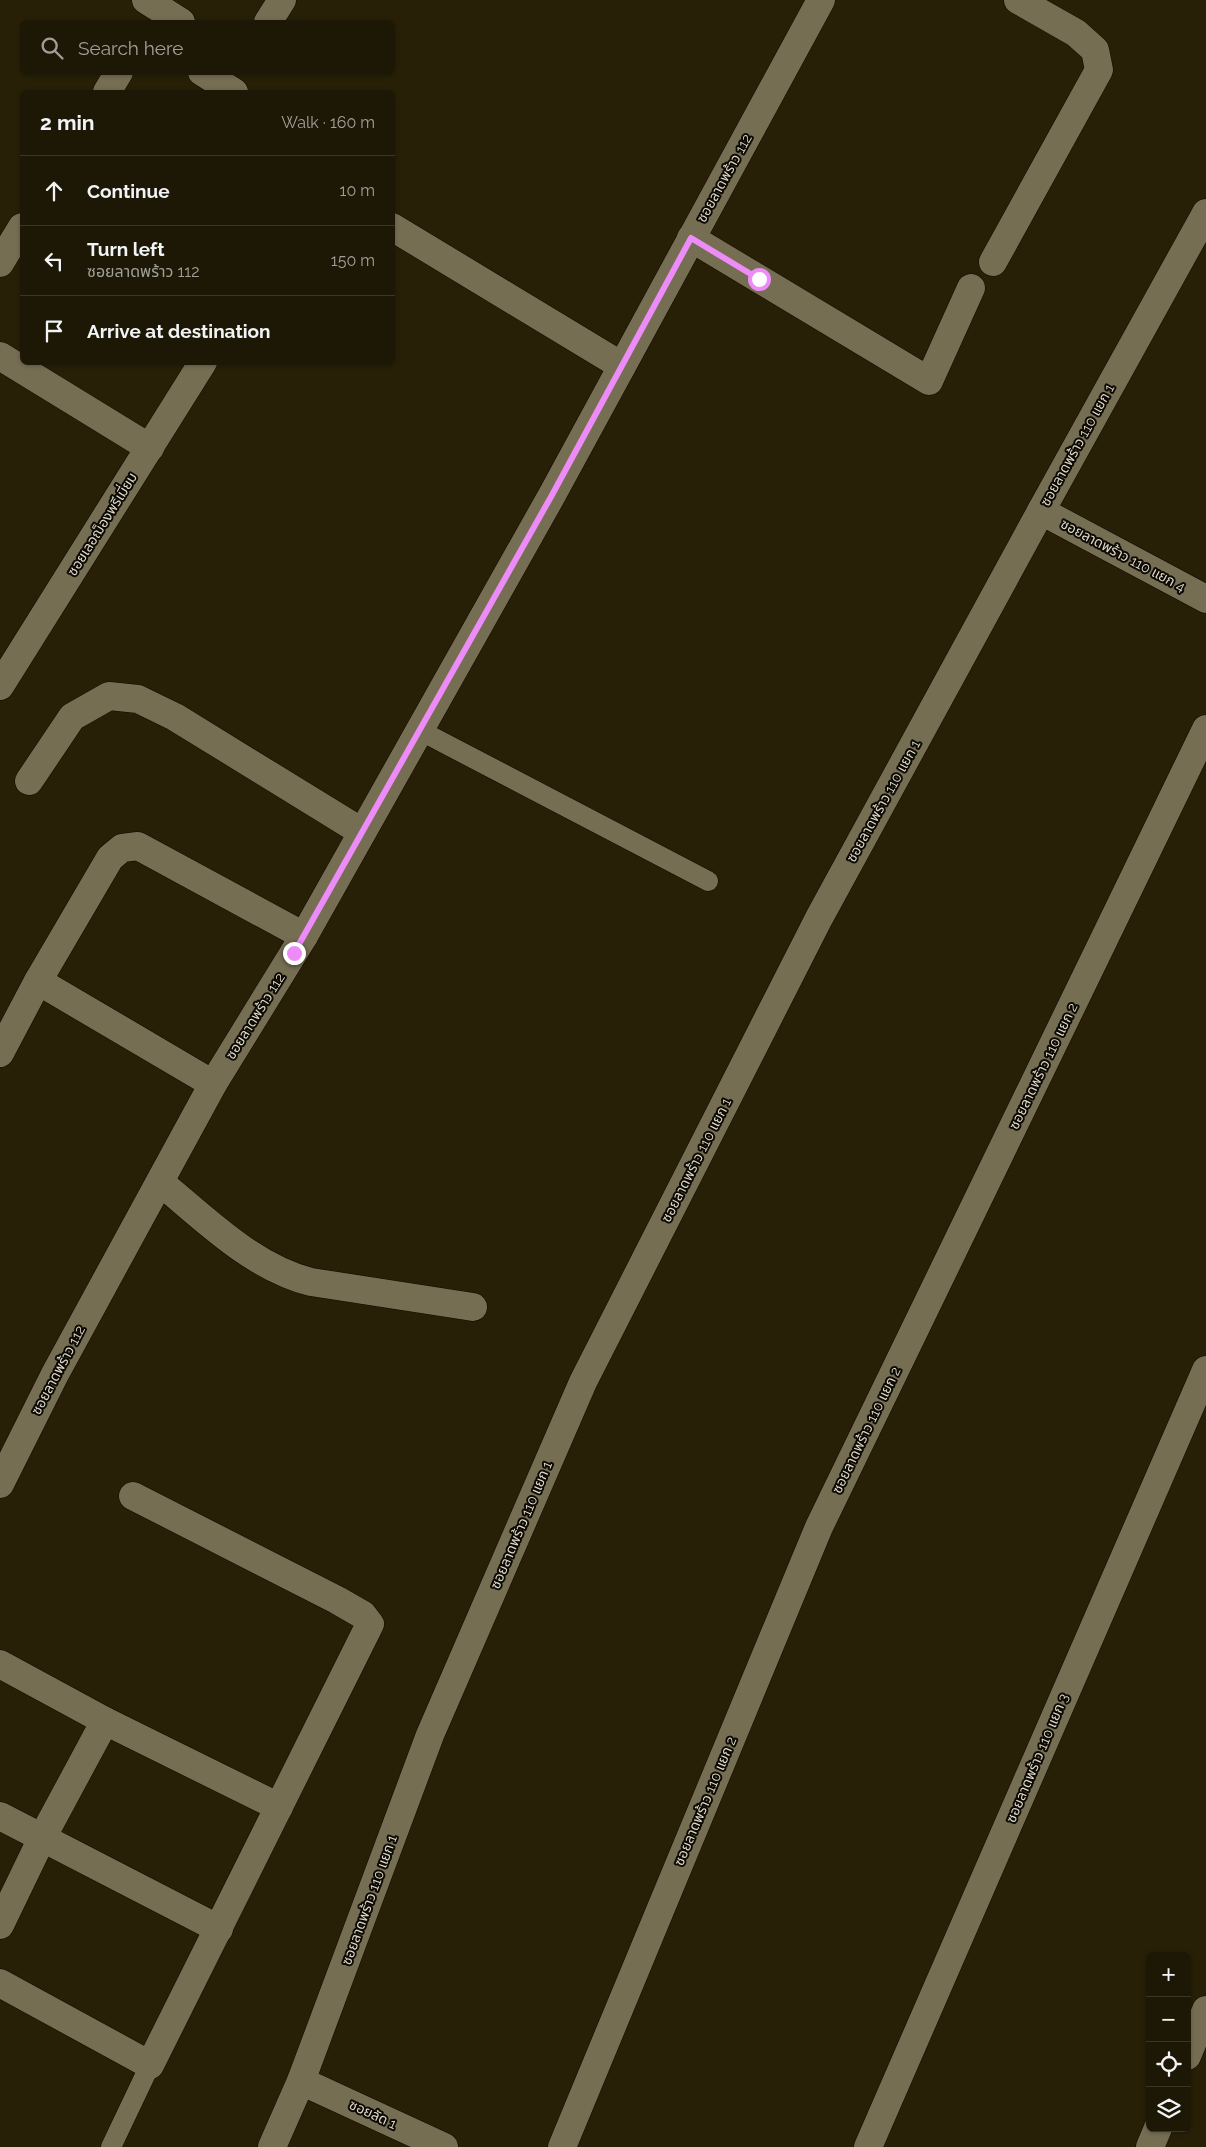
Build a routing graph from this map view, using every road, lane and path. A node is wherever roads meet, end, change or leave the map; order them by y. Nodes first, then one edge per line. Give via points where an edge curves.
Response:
1 (282, 0) edge
2 (821, 0) edge
3 (1018, 0) edge
4 (269, 20) edge
5 (117, 75) edge
6 (207, 75) edge
7 (108, 90) edge
8 (231, 90) edge
9 (1206, 213) edge
10 (395, 229) edge
11 (20, 230) edge
12 (691, 238) junction
13 (993, 262) dead end
14 (0, 263) edge
15 (971, 288) dead end
16 (0, 356) edge
17 (201, 365) edge
18 (622, 366) junction
19 (150, 448) junction
20 (1041, 511) junction
21 (1206, 599) edge
22 (0, 686) edge
23 (1206, 729) edge
24 (420, 730) junction
25 (29, 781) dead end
26 (362, 832) junction
27 (708, 881) dead end
28 (304, 936) junction
29 (38, 981) junction
30 (0, 1053) edge
31 (212, 1084) junction
32 (160, 1182) junction
33 (473, 1308) dead end
34 (1206, 1370) edge
35 (0, 1484) edge
36 (134, 1496) dead end
37 (0, 1664) edge
38 (105, 1721) junction
39 (279, 1807) junction
40 (0, 1816) edge
41 (42, 1838) junction
42 (0, 1925) edge
43 (219, 1929) junction
44 (0, 1983) edge
45 (1206, 2010) edge
46 (1191, 2046) edge
47 (150, 2065) junction
48 (301, 2082) junction
49 (1156, 2132) edge
50 (111, 2147) edge
51 (272, 2147) edge
52 (444, 2147) edge
53 (562, 2147) edge
54 (868, 2147) edge
55 (1150, 2147) edge

1 - 4 street
2 - 12 street, ซอยลาดพร้าว 112
3 - 13 street via 1076,33 1095,50 1099,70
5 - 7 street
6 - 8 street
9 - 20 street, ซอยลาดพร้าว 110 แยก 1
10 - 18 street
11 - 14 street
12 - 15 street via 929,381
12 - 18 street, ซอยลาดพร้าว 112
16 - 19 street
17 - 19 street, ซอยเลอฌ็องพรีเมี่ยม
18 - 24 street, ซอยลาดพร้าว 112
19 - 22 street, ซอยเลอฌ็องพรีเมี่ยม
20 - 21 street, ซอยลาดพร้าว 110 แยก 4
20 - 48 street, ซอยลาดพร้าว 110 แยก 1 via 819,918 583,1382 430,1735
23 - 53 street, ซอยลาดพร้าว 110 แยก 2 via 819,1527
24 - 26 street, ซอยลาดพร้าว 112
24 - 27 lane
25 - 26 street via 72,718 109,696 138,699 175,717
26 - 28 street, ซอยลาดพร้าว 112
28 - 29 street via 138,846 122,848 110,858
28 - 31 street, ซอยลาดพร้าว 112
29 - 30 street
29 - 31 street
31 - 32 street, ซอยลาดพร้าว 112
32 - 33 street via 234,1243 289,1276
32 - 35 street, ซอยลาดพร้าว 112 via 55,1374
34 - 54 street, ซอยลาดพร้าว 110 แยก 3
36 - 39 street via 337,1600 363,1615 370,1624
37 - 38 street
38 - 39 street
38 - 41 street
39 - 43 street
40 - 41 street
41 - 42 street
41 - 43 street
43 - 47 street
44 - 47 street
45 - 46 street
47 - 50 lane
48 - 51 street, ซอยลาดพร้าว 110 แยก 1
48 - 52 street, ซอยลัด 1
49 - 55 street

